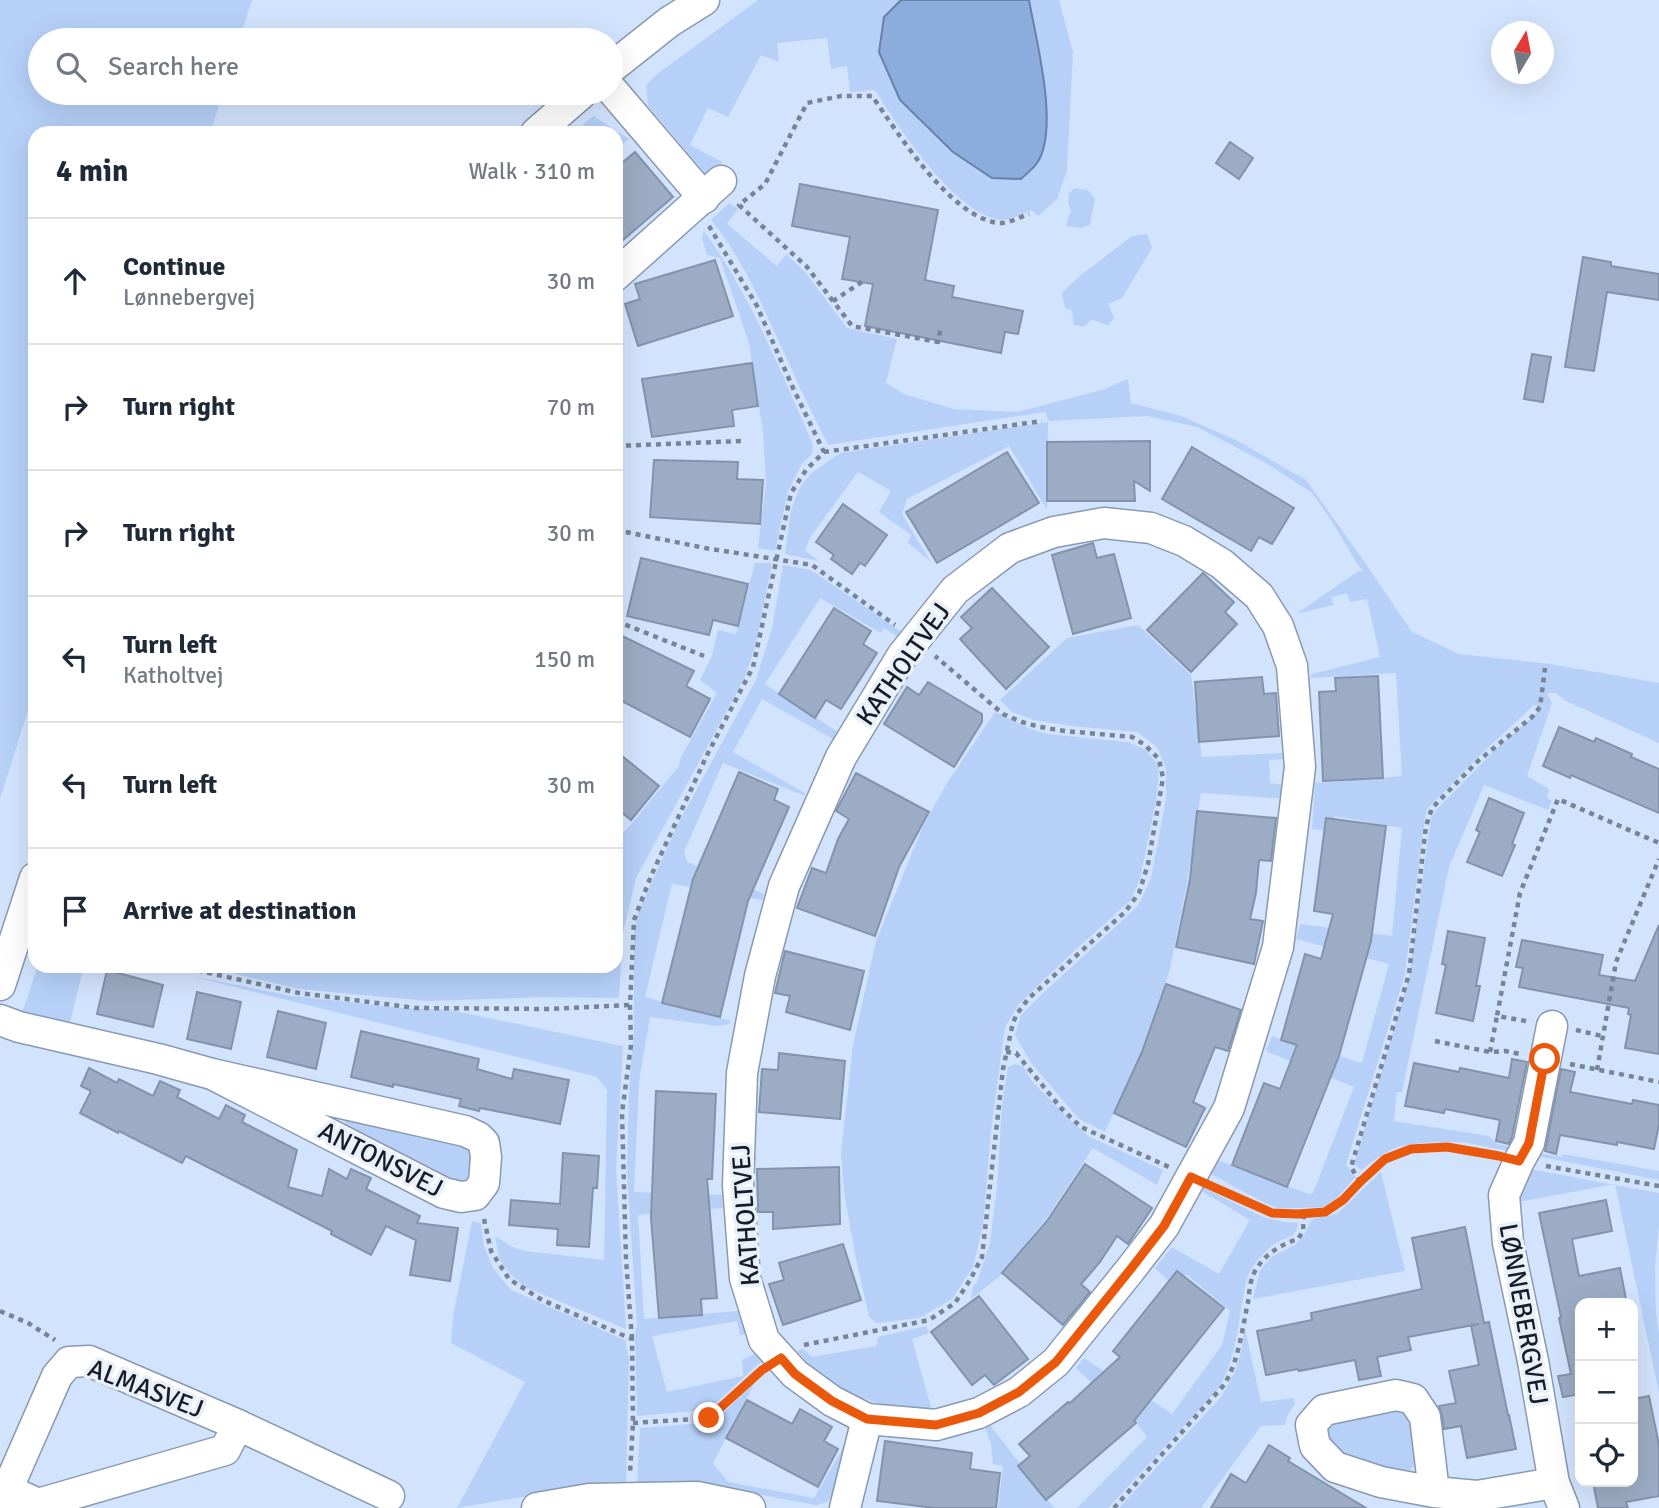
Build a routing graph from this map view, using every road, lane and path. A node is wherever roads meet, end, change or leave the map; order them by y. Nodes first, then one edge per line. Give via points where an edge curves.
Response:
1 (704, 0) edge
2 (623, 58) edge
3 (623, 102) edge
4 (568, 105) edge
5 (544, 126) edge
6 (707, 195) junction
7 (1029, 214) dead end
8 (623, 269) edge
9 (862, 282) dead end
10 (833, 301) junction
11 (941, 326) dead end
12 (1042, 421) dead end
13 (741, 441) dead end
14 (623, 446) edge
15 (824, 452) junction
16 (623, 531) edge
17 (776, 558) junction
18 (623, 624) edge
19 (916, 639) junction
20 (704, 656) dead end
21 (1545, 668) dead end
22 (1659, 843) edge
23 (1659, 859) edge
24 (28, 899) edge
25 (209, 973) edge
26 (0, 985) edge
27 (630, 1005) junction
28 (1497, 1016) junction
29 (0, 1020) edge
30 (1552, 1026) junction
31 (1602, 1035) junction
32 (1006, 1052) junction
33 (1490, 1052) dead end
34 (1597, 1070) dead end
35 (212, 1074) junction
36 (1519, 1161) junction
37 (1191, 1177) junction
38 (1360, 1182) junction
39 (1659, 1186) edge
40 (475, 1195) junction
41 (1304, 1214) junction
42 (0, 1311) edge
43 (632, 1339) junction
44 (781, 1358) junction
45 (69, 1362) junction
46 (867, 1419) junction
47 (633, 1423) junction
48 (238, 1425) junction
49 (1434, 1492) dead end
50 (1559, 1495) edge
51 (389, 1496) dead end
52 (4, 1498) edge
53 (628, 1498) junction
54 (537, 1508) edge
55 (750, 1508) edge
56 (845, 1508) edge
57 (1114, 1508) edge

1 - 2 street
3 - 6 street
4 - 5 street
6 - 8 street
6 - 15 path via 710,229 757,306
7 - 10 path via 1002,223 975,215 946,192 872,96 807,103 765,184 739,205 807,267
9 - 10 path
10 - 11 path via 852,326 938,342
12 - 15 path
13 - 14 path
15 - 17 path via 791,493
16 - 17 path
17 - 19 path via 813,565
17 - 27 path via 753,667 708,753 634,920
18 - 20 path
19 - 32 path via 1003,714 1040,727 1132,737 1159,759 1163,778 1139,893 1125,912 1029,998 1016,1015
19 - 37 street, KATHOLTVEJ via 955,590 1010,548 1054,532 1104,523 1151,528 1184,541 1222,564 1259,596 1278,626 1292,666 1300,767 1278,947 1229,1108
19 - 44 street, KATHOLTVEJ via 833,775 784,886 755,1002 742,1073 738,1185 745,1278 764,1340
21 - 38 path via 1540,707 1532,717 1478,761 1432,808 1409,974 1351,1167
22 - 28 path via 1558,799 1520,893
23 - 31 path via 1616,962
24 - 26 street
25 - 27 path via 299,993 416,1007
27 - 43 path via 631,1045 622,1113 625,1261
28 - 30 path
28 - 33 path
29 - 35 street, ANTONSVEJ
30 - 31 path
30 - 36 street, LØNNEBERGVEJ via 1529,1143
31 - 34 path
32 - 37 path via 1016,1053 1081,1127
32 - 44 path via 982,1257 955,1303 929,1320 800,1346
35 - 40 street, ANTONSVEJ via 444,1193 461,1198
35 - 40 street, ANTONSVEJ via 465,1131 484,1143 484,1183
36 - 38 path via 1447,1147 1411,1149 1385,1159
36 - 39 path
36 - 50 street, LØNNEBERGVEJ via 1504,1195 1506,1224
37 - 41 path via 1272,1213
37 - 46 street, KATHOLTVEJ via 1164,1226 1122,1280 1056,1362 1019,1392 979,1413 936,1425
38 - 41 path via 1325,1212
40 - 43 path via 491,1251 509,1279 542,1300
41 - 57 path via 1298,1239 1266,1256 1253,1276 1236,1356 1224,1385
42 - 45 path via 61,1343
43 - 47 path
44 - 46 street, KATHOLTVEJ via 832,1401
44 - 47 path via 709,1418
45 - 48 street, ALMASVEJ via 89,1361
45 - 52 street, ALMASVEJ via 57,1376
46 - 56 street
47 - 53 path
48 - 51 street, ALMASVEJ
48 - 52 street, ALMASVEJ via 225,1450 38,1504
49 - 50 street, LØNNEBERGVEJ
53 - 54 street
53 - 55 street via 697,1497

